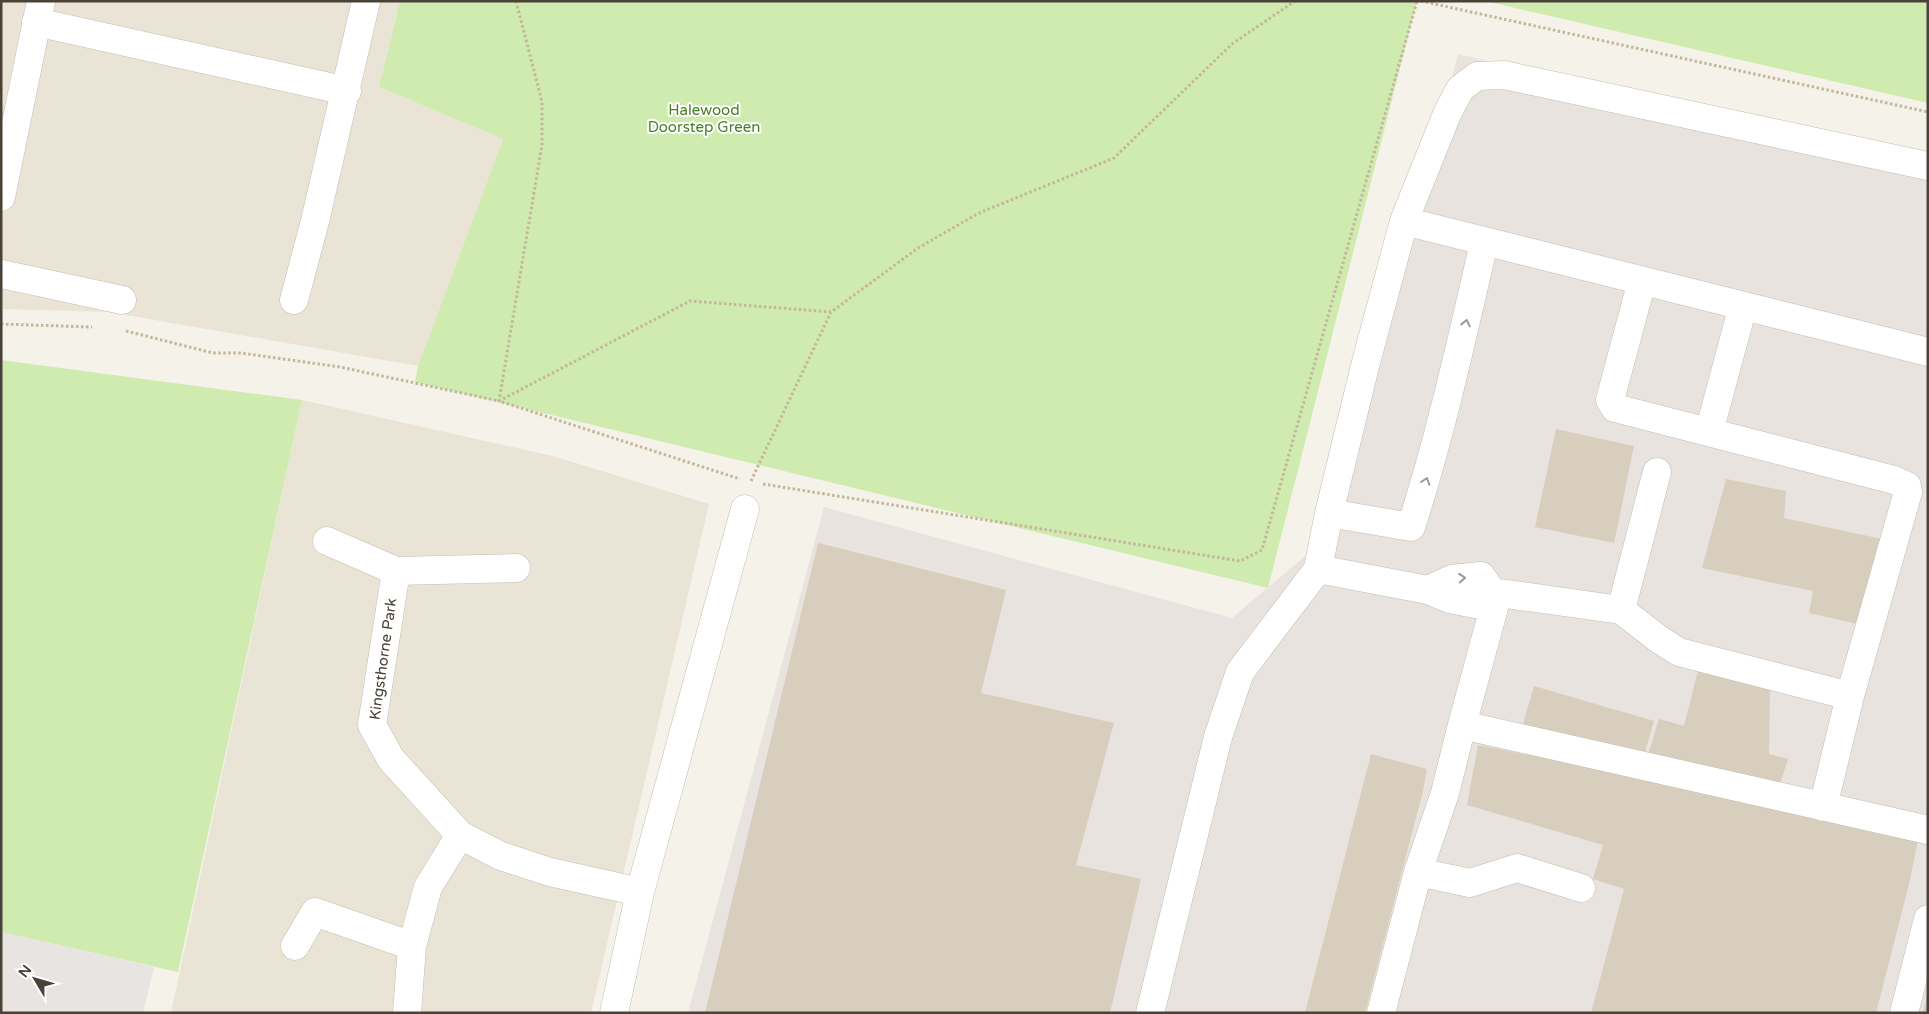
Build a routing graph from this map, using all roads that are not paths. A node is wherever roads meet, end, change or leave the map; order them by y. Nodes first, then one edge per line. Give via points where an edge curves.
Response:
1 (366, 1) edge
2 (38, 11) edge
3 (347, 92) junction
4 (6, 140) edge
5 (1928, 166) edge
6 (1, 197) edge
7 (1404, 221) junction
8 (1484, 243) junction
9 (1, 274) edge
10 (1642, 281) junction
11 (122, 300) dead end
12 (294, 300) dead end
13 (1743, 306) junction
14 (1928, 352) edge
15 (1709, 432) junction
16 (1657, 472) dead end
17 (745, 509) dead end
18 (1329, 512) junction
19 (328, 541) dead end
20 (516, 568) dead end
21 (1318, 569) junction
22 (396, 571) junction
23 (1495, 592) junction
24 (1620, 610) junction
25 (1850, 696) junction
26 (1462, 725) junction
27 (1823, 807) junction
28 (1928, 830) edge
29 (460, 835) junction
30 (1418, 872) junction
31 (1581, 888) dead end
32 (640, 892) junction
33 (1928, 919) edge
34 (296, 946) dead end
35 (412, 946) junction
36 (407, 1013) edge
37 (614, 1013) edge
38 (1150, 1013) edge
39 (1381, 1013) edge
40 (1904, 1013) edge

1 - 3 street
2 - 3 street
2 - 4 street
3 - 12 street
4 - 6 street
5 - 7 street via 1504,75 1477,76 1460,90
7 - 8 street
7 - 18 street via 1382,296
8 - 10 street
18 -> 8 street via 1411,527 1454,379
9 - 11 street
10 - 13 street
10 - 15 street via 1610,400 1615,408
13 - 14 street
13 - 15 street
15 - 25 street via 1907,486 1908,492
16 - 24 street
17 - 32 street
18 - 21 street
19 - 22 street
20 - 22 street
21 - 23 street via 1428,590 1475,604
21 - 38 street via 1240,672 1218,736
22 - 29 street, Kingsthorne Park via 372,725 391,759
23 - 24 street
23 - 26 street
24 - 25 street via 1679,652
25 - 27 street
26 - 27 street
26 - 30 street via 1445,793
27 - 28 street
29 - 32 street, Kingsthorne Park via 501,856 550,872
29 - 35 street via 428,887
30 - 31 street via 1470,883 1517,868
30 - 39 street
32 - 37 street
33 - 40 street
34 - 35 street via 315,912
35 - 36 street

